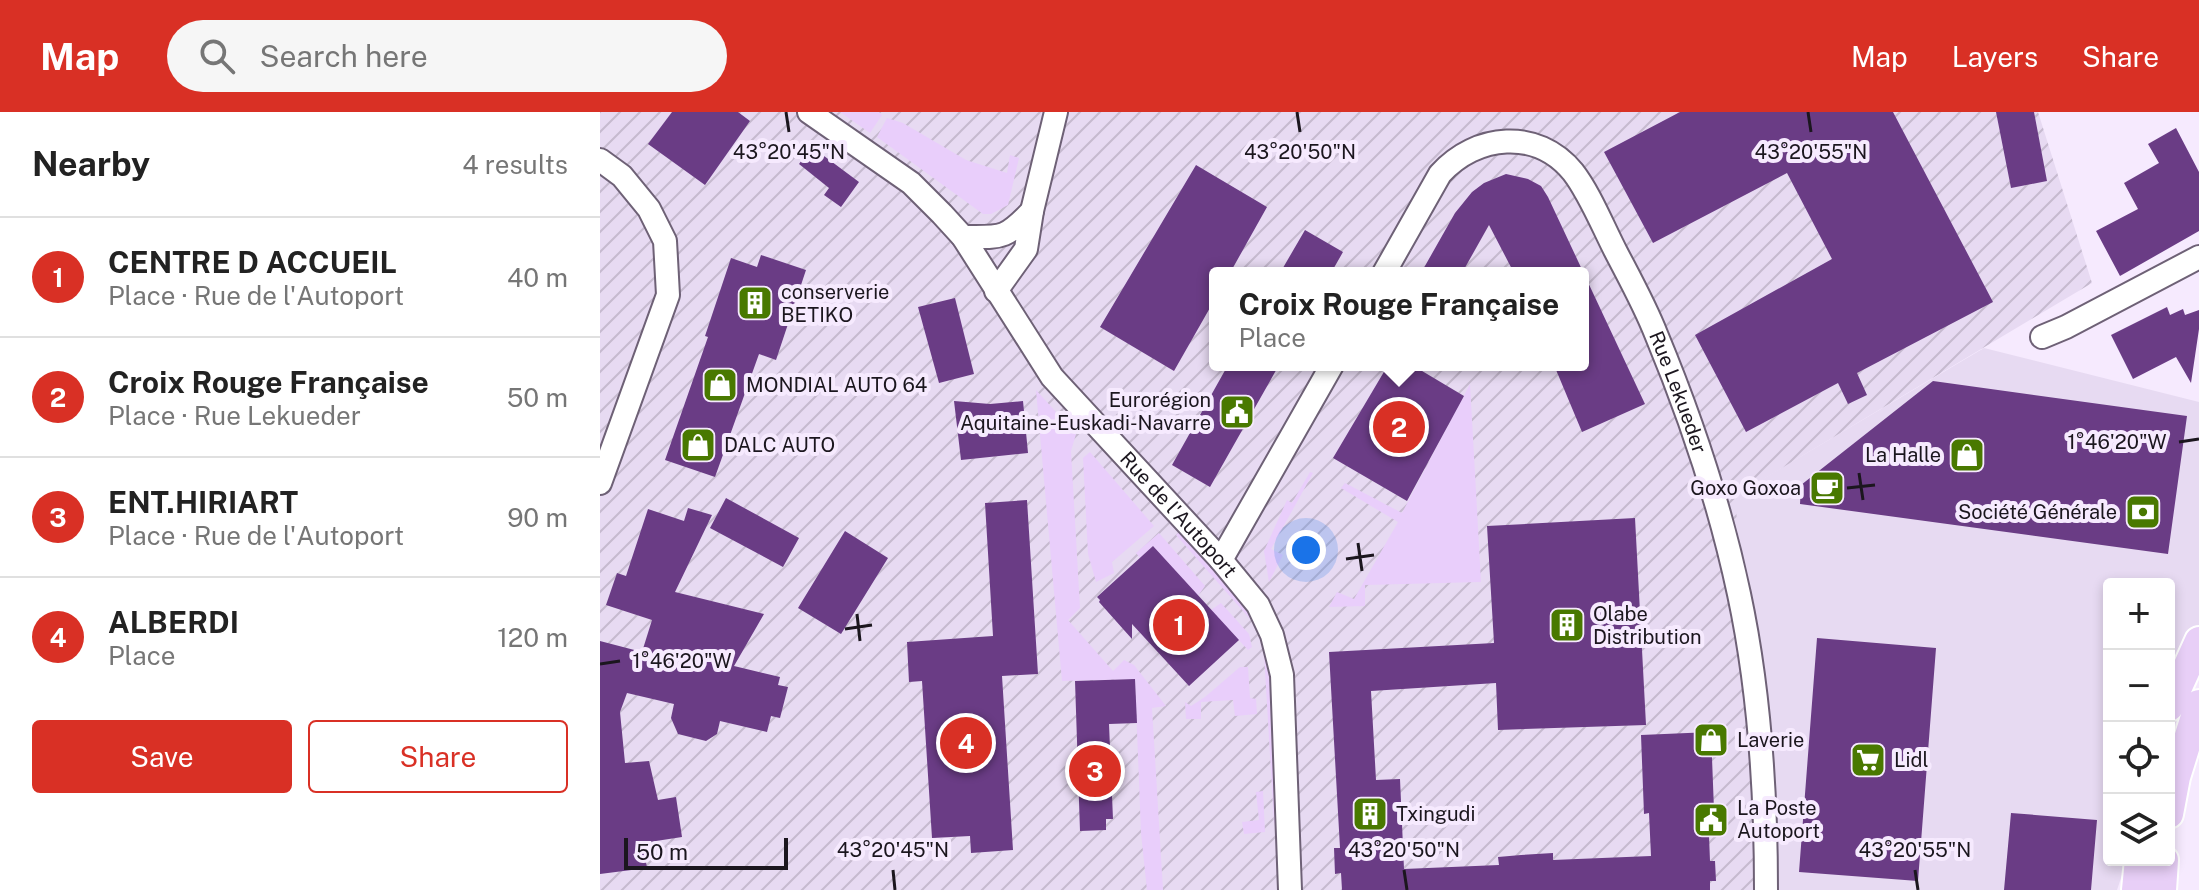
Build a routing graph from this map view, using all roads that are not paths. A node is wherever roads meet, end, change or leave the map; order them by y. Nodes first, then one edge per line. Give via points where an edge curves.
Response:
1 (809, 112) edge
2 (1056, 112) edge
3 (600, 160) edge
4 (1032, 211) junction
5 (963, 237) junction
6 (2199, 257) edge
7 (1387, 267) edge
8 (996, 291) junction
9 (2042, 337) dead end
10 (1329, 371) edge
11 (600, 483) edge
12 (1221, 560) junction
13 (2199, 641) edge
14 (2175, 694) edge
15 (2199, 704) edge
16 (2173, 794) edge
17 (2138, 866) edge
18 (2164, 866) edge
19 (1290, 890) edge
20 (1766, 890) edge
21 (2136, 890) edge
22 (2162, 890) edge

1 - 5 street, Rue de l'Autoport via 911,183
2 - 4 street
3 - 11 street via 622,176 649,209 665,241 668,295
4 - 5 street via 1012,231 993,238
4 - 8 street via 1026,249
5 - 8 street, Rue de l'Autoport
6 - 9 street
7 - 20 street, Rue Lekueder via 1440,174 1484,144 1539,147 1573,173 1655,331 1716,505 1753,674 1763,763
8 - 12 street, Rue de l'Autoport via 1052,377
10 - 12 street
12 - 19 street, Rue de l'Autoport via 1267,621 1282,675
13 - 14 main road
15 - 16 main road
17 - 21 main road
18 - 22 main road

